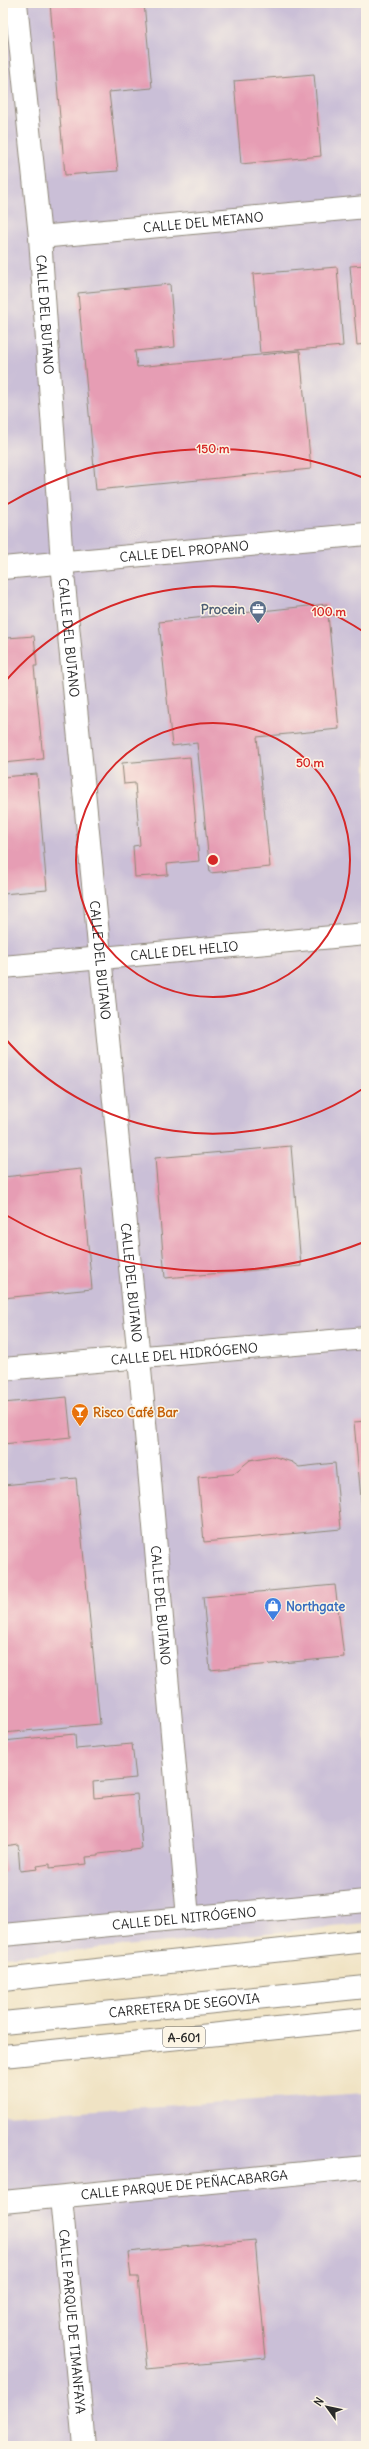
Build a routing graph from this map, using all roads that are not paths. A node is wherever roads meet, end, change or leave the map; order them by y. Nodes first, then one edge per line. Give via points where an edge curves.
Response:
1 (16, 3) edge
2 (366, 207) edge
3 (40, 237) junction
4 (366, 534) edge
5 (62, 563) junction
6 (3, 568) edge
7 (366, 934) edge
8 (99, 959) junction
9 (3, 968) edge
10 (366, 1338) edge
11 (138, 1357) junction
12 (3, 1369) edge
13 (366, 1901) edge
14 (188, 1918) junction
15 (3, 1935) edge
16 (366, 1941) edge
17 (3, 1980) edge
18 (366, 1987) edge
19 (366, 2019) edge
20 (3, 2023) edge
21 (3, 2056) edge
22 (366, 2167) edge
23 (61, 2197) junction
24 (3, 2202) edge
25 (84, 2446) edge

1 - 3 main road, CALLE DEL BUTANO
2 - 3 main road, CALLE DEL METANO
3 - 5 main road, CALLE DEL BUTANO
4 - 5 main road, CALLE DEL PROPANO
5 - 6 main road, CALLE DEL PROPANO
5 - 8 main road, CALLE DEL BUTANO
7 - 8 main road, CALLE DEL HELIO
8 - 9 main road, CALLE DEL HELIO
8 - 11 main road, CALLE DEL BUTANO
10 - 11 main road, CALLE DEL HIDRÓGENO
11 - 12 main road, CALLE DEL HIDRÓGENO
11 - 14 main road, CALLE DEL BUTANO
13 - 14 main road, CALLE DEL NITRÓGENO
14 - 15 main road, CALLE DEL NITRÓGENO
16 - 17 main road
18 - 20 main road, CARRETERA DE SEGOVIA
19 - 21 main road, A-601
22 - 23 main road, CALLE PARQUE DE PEÑACABARGA via 162,2197
23 - 24 main road, CALLE PARQUE DE PEÑACABARGA
23 - 25 main road, CALLE PARQUE DE TIMANFAYA

